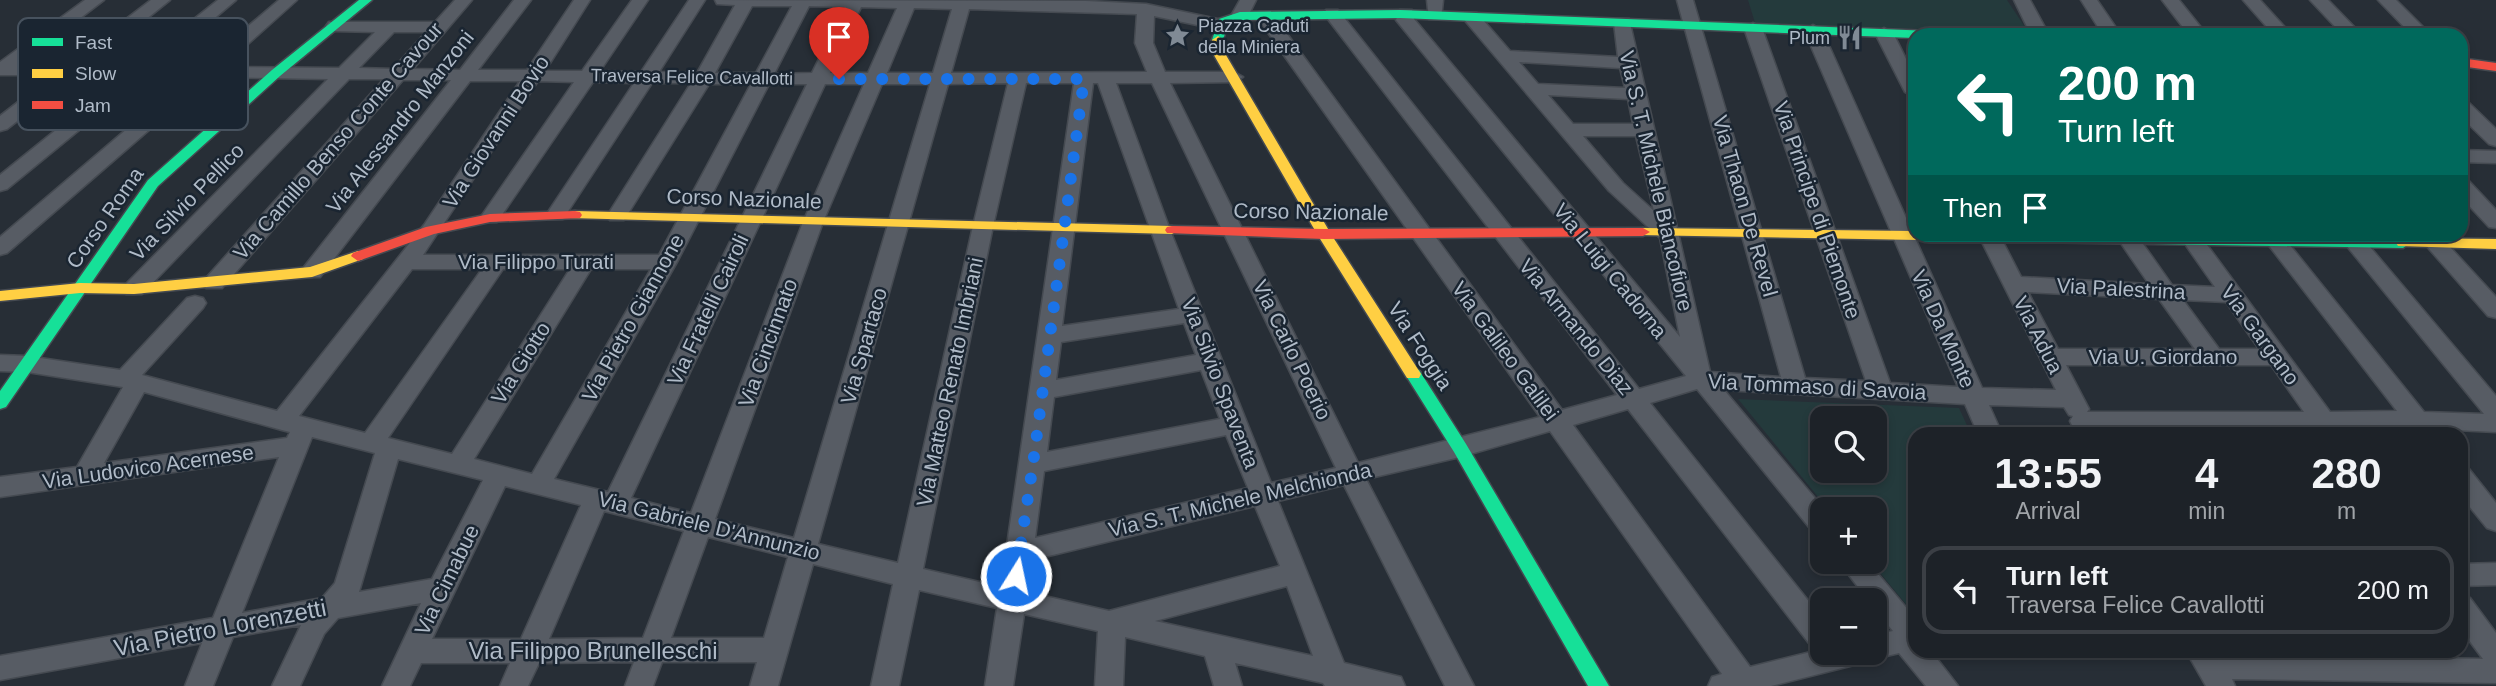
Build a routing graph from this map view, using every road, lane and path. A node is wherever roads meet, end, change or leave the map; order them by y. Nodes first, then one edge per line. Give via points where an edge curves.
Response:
1 (96, 0) edge
2 (162, 0) edge
3 (228, 0) edge
4 (289, 0) edge
5 (366, 0) edge
6 (464, 0) edge
7 (523, 0) edge
8 (582, 0) edge
9 (640, 0) edge
10 (697, 0) edge
11 (723, 0) edge
12 (1685, 0) edge
13 (2022, 0) edge
14 (2089, 0) edge
15 (2170, 0) edge
16 (2251, 0) edge
17 (2318, 0) edge
18 (2386, 0) edge
19 (746, 1) edge
20 (803, 2) junction
21 (855, 3) junction
22 (1087, 3) edge
23 (908, 5) junction
24 (962, 5) junction
25 (1245, 6) edge
26 (1435, 8) edge
27 (1146, 9) junction
28 (1403, 9) edge
29 (1332, 14) junction
30 (1265, 16) junction
31 (1471, 17) junction
32 (71, 18) edge
33 (139, 18) edge
34 (206, 18) edge
35 (1623, 23) junction
36 (1221, 25) junction
37 (335, 26) junction
38 (390, 26) junction
39 (1691, 26) junction
40 (439, 27) junction
41 (1753, 28) junction
42 (2036, 28) edge
43 (2107, 28) edge
44 (2192, 28) edge
45 (2277, 28) edge
46 (2346, 28) edge
47 (2415, 28) edge
48 (1813, 30) junction
49 (1884, 33) junction
50 (248, 34) edge
51 (1908, 34) edge
52 (18, 56) edge
53 (1502, 56) junction
54 (1628, 62) junction
55 (2468, 64) edge
56 (0, 69) edge
57 (18, 69) edge
58 (2493, 69) edge
59 (248, 73) edge
60 (276, 73) junction
61 (344, 73) junction
62 (397, 74) junction
63 (465, 74) junction
64 (533, 75) junction
65 (588, 76) junction
66 (646, 76) junction
67 (1234, 77) junction
68 (704, 78) junction
69 (1159, 78) junction
70 (763, 79) junction
71 (820, 79) junction
72 (877, 79) junction
73 (941, 79) junction
74 (1018, 79) junction
75 (1095, 79) junction
76 (1908, 80) edge
77 (1530, 89) junction
78 (1634, 94) junction
79 (248, 98) edge
80 (18, 111) edge
81 (2468, 113) edge
82 (0, 125) edge
83 (68, 130) edge
84 (135, 130) edge
85 (212, 130) edge
86 (1566, 130) junction
87 (1643, 130) junction
88 (2496, 140) edge
89 (2468, 156) edge
90 (2496, 157) edge
91 (0, 185) edge
92 (2468, 192) edge
93 (555, 215) junction
94 (617, 216) junction
95 (490, 218) junction
96 (689, 218) junction
97 (751, 220) junction
98 (813, 222) junction
99 (2496, 222) edge
100 (900, 224) junction
101 (983, 226) junction
102 (1065, 228) junction
103 (431, 230) junction
104 (1160, 230) junction
105 (1235, 231) junction
106 (1667, 232) junction
107 (1501, 233) junction
108 (1578, 233) junction
109 (1324, 234) junction
110 (1754, 234) junction
111 (1824, 234) junction
112 (1422, 235) junction
113 (1901, 236) junction
114 (1908, 236) edge
115 (2468, 241) edge
116 (1992, 242) edge
117 (2131, 242) edge
118 (2194, 242) edge
119 (2275, 242) edge
120 (2353, 242) edge
121 (2434, 242) edge
122 (2496, 244) edge
123 (0, 248) edge
124 (498, 261) junction
125 (406, 262) junction
126 (666, 262) junction
127 (584, 263) junction
128 (312, 271) junction
129 (214, 283) junction
130 (2012, 284) junction
131 (80, 288) junction
132 (134, 289) junction
133 (2165, 292) junction
134 (2231, 295) junction
135 (0, 296) edge
136 (195, 303) dead end
137 (2496, 311) edge
138 (1194, 314) junction
139 (1049, 336) junction
140 (2049, 356) junction
141 (2212, 356) junction
142 (2276, 357) junction
143 (1210, 360) junction
144 (0, 363) edge
145 (27, 364) junction
146 (132, 380) junction
147 (1700, 380) junction
148 (1796, 387) junction
149 (1042, 391) junction
150 (1881, 391) junction
151 (1973, 396) junction
152 (1633, 398) junction
153 (2072, 399) junction
154 (0, 403) edge
155 (2496, 412) edge
156 (1555, 420) junction
157 (2496, 423) edge
158 (1234, 425) junction
159 (1987, 427) edge
160 (2086, 427) edge
161 (2327, 427) edge
162 (2422, 427) edge
163 (294, 431) junction
164 (381, 444) junction
165 (1460, 448) junction
166 (459, 463) junction
167 (1033, 464) junction
168 (499, 474) junction
169 (1351, 474) junction
170 (84, 476) junction
171 (539, 483) junction
172 (2468, 486) edge
173 (0, 487) edge
174 (1263, 495) junction
175 (606, 501) junction
176 (1810, 511) edge
177 (2496, 521) edge
178 (700, 524) junction
179 (804, 550) junction
180 (1020, 552) junction
181 (1296, 573) junction
182 (1861, 574) edge
183 (2496, 574) edge
184 (2468, 575) edge
185 (909, 576) junction
186 (441, 588) junction
187 (1012, 599) junction
188 (333, 606) junction
189 (2468, 617) edge
190 (1810, 619) edge
191 (1112, 621) junction
192 (222, 629) junction
193 (1908, 633) edge
194 (1908, 638) edge
195 (1887, 643) edge
196 (1216, 646) junction
197 (774, 650) junction
198 (412, 651) junction
199 (650, 651) junction
200 (527, 652) junction
201 (2496, 655) edge
202 (1925, 658) edge
203 (1810, 660) edge
204 (0, 668) edge
205 (2210, 668) edge
206 (2496, 671) edge
207 (1336, 680) edge
208 (1737, 684) edge
209 (199, 686) edge
210 (286, 686) edge
211 (396, 686) edge
212 (514, 686) edge
213 (639, 686) edge
214 (764, 686) edge
215 (885, 686) edge
216 (999, 686) edge
217 (1109, 686) edge
218 (1228, 686) edge
219 (1391, 686) edge
220 (1460, 686) edge
221 (1599, 686) edge
222 (1944, 686) edge

1 - 32 street
2 - 33 street
3 - 34 street
4 - 50 street
5 - 37 main road, Corso Roma
6 - 40 street, Via Camillo Benso Conte Cavour
7 - 63 street, Via Alessandro Manzoni
8 - 64 street, Via Giovanni Bovio
9 - 65 street
10 - 66 street
11 - 19 street
12 - 39 street, Via Thaon De Revel
13 - 42 street
14 - 43 street
15 - 44 street
16 - 45 street
17 - 46 street
18 - 47 street
19 - 20 street
19 - 68 street
20 - 21 street
20 - 70 street, Via Pietro Giannone
21 - 23 street
21 - 71 street, Via Fratelli Cairoli
22 - 24 street
22 - 27 street
23 - 24 street
23 - 72 street, Via Cincinnato
24 - 73 street, Via Spartaco
25 - 29 main road
25 - 30 main road
25 - 36 main road
26 - 28 main road
26 - 31 main road
27 - 36 street
27 - 69 street, Via Carlo Poerio via 1144,43
28 - 29 main road
28 - 108 street, Via Luigi Cadorna via 1405,20
29 - 30 main road
29 - 107 street, Via Armando Diaz
30 - 112 street, Via Galileo Galilei
31 - 35 main road
31 - 53 street
35 - 39 main road
35 - 54 street, Via S. T. Michele Biancofiore
36 - 67 main road, Via Foggia via 1217,50
37 - 38 street
37 - 60 main road, Corso Roma
38 - 40 street
38 - 61 street, Via Silvio Pellico
39 - 41 main road
39 - 110 street, Via Thaon De Revel
40 - 62 street, Via Camillo Benso Conte Cavour
41 - 48 main road
41 - 111 street, Via Principe di Piemonte
48 - 49 main road
48 - 113 street, Via Da Monte
49 - 51 main road
49 - 76 street
52 - 56 street
53 - 54 street
53 - 77 street
54 - 78 street, Via S. T. Michele Biancofiore
55 - 58 main road
56 - 57 street, Traversa Felice Cavallotti
59 - 60 street, Traversa Felice Cavallotti
60 - 61 street, Traversa Felice Cavallotti
60 - 79 main road, Corso Roma
61 - 62 street, Traversa Felice Cavallotti
61 - 132 street, Via Silvio Pellico
62 - 63 street, Traversa Felice Cavallotti
62 - 129 street, Via Camillo Benso Conte Cavour
63 - 64 street, Traversa Felice Cavallotti
63 - 128 street, Via Alessandro Manzoni
64 - 65 street, Traversa Felice Cavallotti
64 - 103 street, Via Giovanni Bovio
65 - 66 street, Traversa Felice Cavallotti
65 - 95 street
66 - 68 street, Traversa Felice Cavallotti
66 - 93 street
67 - 69 street, Traversa Felice Cavallotti
67 - 109 main road, Via Foggia
68 - 70 street, Traversa Felice Cavallotti
68 - 94 street
69 - 75 street, Traversa Felice Cavallotti
69 - 105 street, Via Carlo Poerio
70 - 71 street, Traversa Felice Cavallotti
70 - 96 street, Via Pietro Giannone
71 - 72 street, Traversa Felice Cavallotti
71 - 97 street, Via Fratelli Cairoli
72 - 73 street, Traversa Felice Cavallotti
72 - 98 street, Via Cincinnato
73 - 74 street, Traversa Felice Cavallotti
73 - 100 street, Via Spartaco
74 - 75 street, Traversa Felice Cavallotti
74 - 101 street, Via Matteo Renato Imbriani
75 - 102 street
75 - 104 street, Via Silvio Spaventa
77 - 78 street
77 - 86 street
78 - 87 street, Via S. T. Michele Biancofiore
80 - 82 street
81 - 88 street
83 - 91 street
84 - 123 street
85 - 131 main road, Corso Roma via 153,183
86 - 87 street
86 - 106 street via 1616,187
87 - 106 street, Via S. T. Michele Biancofiore
89 - 90 street
92 - 99 street
93 - 94 main road, Corso Nazionale
93 - 95 main road, Corso Nazionale
94 - 96 main road, Corso Nazionale
95 - 103 main road, Corso Nazionale
96 - 97 main road, Corso Nazionale
96 - 126 street, Via Pietro Giannone
97 - 98 main road, Corso Nazionale
97 - 175 street, Via Fratelli Cairoli
98 - 100 main road, Corso Nazionale
98 - 178 street, Via Cincinnato
100 - 101 main road, Corso Nazionale
100 - 179 street, Via Spartaco
101 - 102 main road, Corso Nazionale
101 - 185 street, Via Matteo Renato Imbriani
102 - 104 main road, Corso Nazionale
102 - 139 street
103 - 125 street, Via Giovanni Bovio
103 - 128 main road, Corso Nazionale
104 - 105 main road, Corso Nazionale
104 - 138 street, Via Silvio Spaventa
105 - 109 main road, Corso Nazionale
105 - 169 street, Via Carlo Poerio
106 - 108 main road, Corso Nazionale
106 - 110 main road, Corso Nazionale
106 - 147 street, Via S. T. Michele Biancofiore
107 - 108 main road, Corso Nazionale
107 - 112 main road, Corso Nazionale
107 - 152 street, Via Armando Diaz
108 - 147 street, Via Luigi Cadorna
109 - 112 main road, Corso Nazionale
109 - 165 main road, Via Foggia
110 - 111 main road, Corso Nazionale
110 - 148 street, Via Thaon De Revel
111 - 113 main road, Corso Nazionale
111 - 150 street, Via Principe di Piemonte
112 - 156 street, Via Galileo Galilei
113 - 114 main road, Corso Nazionale
113 - 151 street, Via Da Monte
115 - 122 main road, Corso Nazionale
116 - 130 street, Via Adua
117 - 133 street
118 - 134 street, Via Gargano
119 - 162 street
120 - 155 street
121 - 137 street
124 - 125 street, Via Filippo Turati
124 - 127 street, Via Filippo Turati
124 - 164 street
125 - 163 street, Via Giovanni Bovio
126 - 127 street, Via Filippo Turati
126 - 171 street, Via Pietro Giannone
127 - 166 street, Via Giotto
128 - 129 main road, Corso Nazionale
129 - 132 main road, Corso Nazionale
130 - 133 street, Via Palestrina
130 - 140 street, Via Adua
131 - 132 main road
131 - 135 main road
131 - 145 main road, Corso Roma
133 - 134 street, Via Palestrina
133 - 141 street
134 - 142 street, Via Gargano
136 - 146 street
138 - 139 street
138 - 143 street, Via Silvio Spaventa
139 - 149 street
140 - 141 street, Via U. Giordano
140 - 153 street, Via Adua
141 - 142 street, Via U. Giordano
142 - 161 street, Via Gargano
143 - 149 street
143 - 158 street, Via Silvio Spaventa
144 - 145 street, Via Gabriele D'Annunzio
145 - 146 street, Via Gabriele D'Annunzio
145 - 154 main road, Corso Roma
146 - 163 street, Via Gabriele D'Annunzio
146 - 170 street
147 - 148 street, Via Tommaso di Savoia
147 - 152 street, Via Tommaso di Savoia
147 - 176 street, Via Luigi Cadorna
148 - 150 street, Via Tommaso di Savoia
149 - 167 street
150 - 151 street, Via Tommaso di Savoia
151 - 153 street, Via Tommaso di Savoia
151 - 159 street, Via Da Monte
152 - 156 street, Via Tommaso di Savoia
152 - 190 street, Via Armando Diaz
153 - 160 street, Via Adua
156 - 165 street, Via Tommaso di Savoia
156 - 208 street, Via Galileo Galilei
157 - 162 street
158 - 167 street
158 - 174 street, Via Silvio Spaventa
163 - 164 street, Via Gabriele D'Annunzio
163 - 170 street, Via Ludovico Acernese
163 - 192 street, Via Giovanni Bovio
164 - 166 street, Via Gabriele D'Annunzio
164 - 188 street via 347,589
165 - 169 street, Via S. T. Michele Melchionda
165 - 221 main road, Via Foggia
166 - 168 street, Via Gabriele D'Annunzio
167 - 180 street
168 - 171 street, Via Gabriele D'Annunzio
168 - 186 street, Via Cimabue
169 - 174 street, Via S. T. Michele Melchionda
169 - 220 street, Via Carlo Poerio
170 - 173 street, Via Ludovico Acernese
171 - 175 street, Via Gabriele D'Annunzio
172 - 177 street
174 - 180 street, Via S. T. Michele Melchionda
174 - 181 street, Via Silvio Spaventa
175 - 178 street, Via Gabriele D'Annunzio
175 - 200 street, Via Fratelli Cairoli
178 - 179 street, Via Gabriele D'Annunzio
178 - 199 street, Via Cincinnato
179 - 185 street, Via Gabriele D'Annunzio
179 - 197 street, Via Spartaco
180 - 187 street
181 - 191 street
181 - 207 street, Via Silvio Spaventa
182 - 193 street
183 - 184 street
185 - 187 street, Via Gabriele D'Annunzio
185 - 215 street, Via Matteo Renato Imbriani
186 - 188 street, Via Pietro Lorenzetti
186 - 198 street, Via Cimabue
187 - 191 street, Via Gabriele D'Annunzio
187 - 216 street
188 - 192 street, Via Pietro Lorenzetti
188 - 210 street via 314,627
189 - 201 street
191 - 196 street, Via Gabriele D'Annunzio
191 - 217 street
192 - 204 street, Via Pietro Lorenzetti
192 - 209 street, Via Giovanni Bovio
194 - 195 street
196 - 207 street, Via Gabriele D'Annunzio
196 - 218 street
197 - 199 street, Via Filippo Brunelleschi
197 - 214 street, Via Spartaco
198 - 200 street, Via Filippo Brunelleschi
198 - 211 street, Via Cimabue
199 - 200 street, Via Filippo Brunelleschi
199 - 213 street, Via Cincinnato
200 - 212 street, Via Fratelli Cairoli
202 - 222 street
203 - 208 street
205 - 206 street
207 - 219 street, Via Gabriele D'Annunzio

